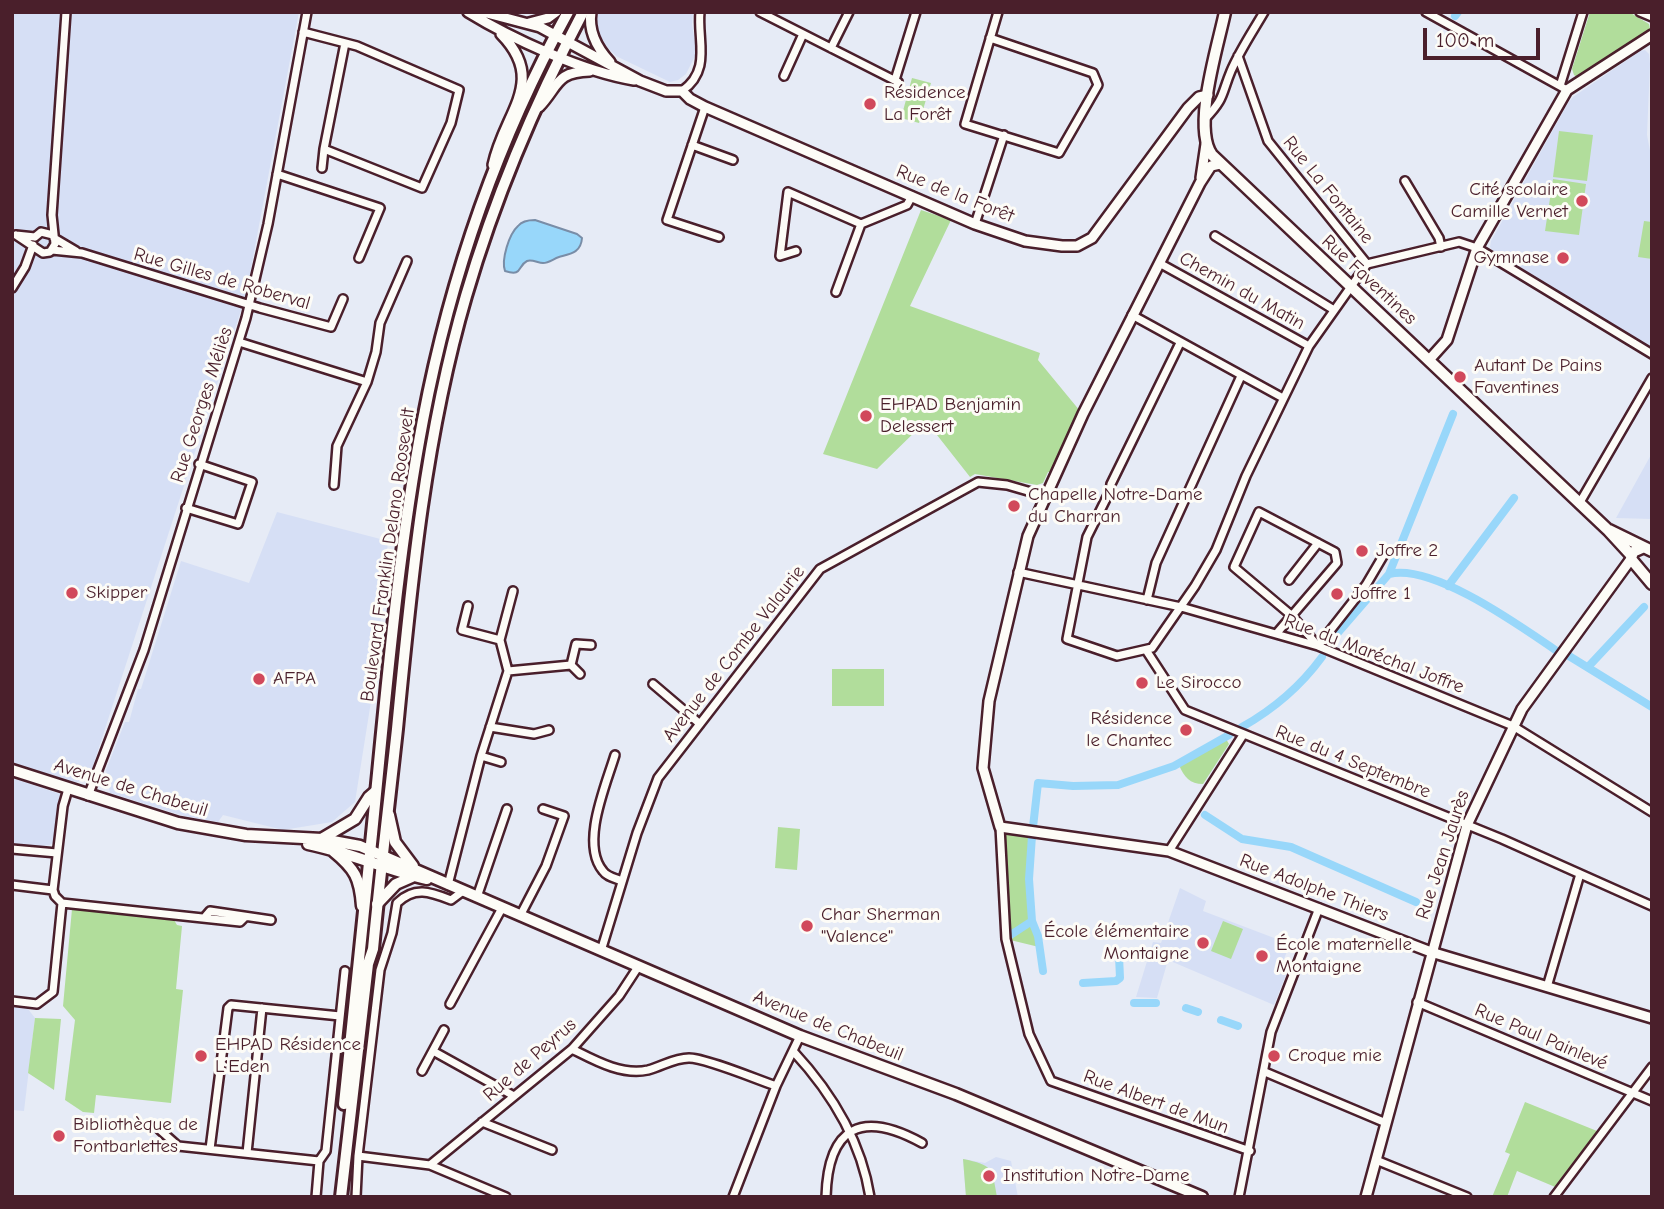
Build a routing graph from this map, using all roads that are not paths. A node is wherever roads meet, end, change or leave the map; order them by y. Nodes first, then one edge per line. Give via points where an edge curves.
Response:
1 (66, 12) edge
2 (307, 12) edge
3 (468, 12) edge
4 (483, 12) edge
5 (556, 12) edge
6 (568, 12) edge
7 (583, 12) edge
8 (591, 12) edge
9 (701, 12) edge
10 (760, 12) edge
11 (849, 12) edge
12 (916, 12) edge
13 (998, 12) edge
14 (1225, 12) edge
15 (1264, 12) edge
16 (1426, 12) edge
17 (1583, 12) edge
18 (1640, 12) edge
19 (777, 16) edge
20 (1652, 17) edge
21 (529, 23) junction
22 (497, 30) junction
23 (303, 32) junction
24 (803, 34) junction
25 (555, 35) junction
26 (1652, 35) edge
27 (990, 38) junction
28 (567, 42) junction
29 (345, 43) junction
30 (831, 48) junction
31 (547, 51) junction
32 (560, 56) junction
33 (1238, 56) junction
34 (613, 66) junction
35 (595, 70) junction
36 (784, 76) dead end
37 (640, 81) junction
38 (1563, 88) junction
39 (682, 91) junction
40 (1208, 95) junction
41 (705, 107) junction
42 (533, 113) junction
43 (1205, 119) junction
44 (1004, 135) junction
45 (1206, 144) junction
46 (692, 145) junction
47 (324, 149) junction
48 (733, 160) dead end
49 (1220, 164) junction
50 (322, 168) dead end
51 (277, 174) junction
52 (490, 181) junction
53 (1405, 181) dead end
54 (1200, 183) junction
55 (912, 196) junction
56 (861, 224) junction
57 (975, 224) junction
58 (14, 234) edge
59 (51, 235) junction
60 (1214, 236) dead end
61 (719, 237) dead end
62 (36, 246) junction
63 (1441, 247) junction
64 (1477, 248) junction
65 (52, 250) junction
66 (796, 251) dead end
67 (76, 252) junction
68 (359, 258) dead end
69 (407, 261) dead end
70 (1161, 264) junction
71 (1367, 264) junction
72 (25, 267) junction
73 (1351, 287) junction
74 (12, 288) edge
75 (836, 292) dead end
76 (343, 299) dead end
77 (250, 304) junction
78 (1334, 310) junction
79 (1132, 315) junction
80 (239, 342) junction
81 (1181, 342) junction
82 (1309, 346) junction
83 (1652, 354) edge
84 (1429, 360) junction
85 (1241, 376) junction
86 (1652, 378) edge
87 (367, 382) junction
88 (1283, 398) junction
89 (199, 464) junction
90 (334, 485) dead end
91 (1045, 496) junction
92 (1579, 504) junction
93 (186, 508) junction
94 (1608, 530) junction
95 (1318, 543) junction
96 (1647, 549) edge
97 (1386, 551) dead end
98 (1631, 557) junction
99 (1640, 571) junction
100 (1018, 572) junction
101 (1652, 572) edge
102 (1289, 580) dead end
103 (1652, 584) edge
104 (1079, 586) junction
105 (513, 591) dead end
106 (1147, 600) junction
107 (468, 606) dead end
108 (1181, 607) junction
109 (1291, 615) junction
110 (1277, 633) junction
111 (500, 640) junction
112 (591, 645) dead end
113 (1318, 646) junction
114 (1146, 650) junction
115 (571, 666) junction
116 (508, 671) junction
117 (580, 674) dead end
118 (653, 684) dead end
119 (700, 724) junction
120 (1513, 726) junction
121 (490, 727) junction
122 (549, 730) dead end
123 (1243, 735) junction
124 (615, 755) dead end
125 (481, 756) junction
126 (501, 762) dead end
127 (12, 770) edge
128 (68, 789) junction
129 (376, 791) junction
130 (88, 796) junction
131 (507, 809) dead end
132 (544, 809) dead end
133 (388, 811) junction
134 (1652, 812) edge
135 (1467, 825) junction
136 (1000, 827) junction
137 (283, 839) junction
138 (322, 839) junction
139 (329, 848) junction
140 (12, 849) edge
141 (1169, 851) junction
142 (57, 853) junction
143 (369, 856) junction
144 (388, 864) junction
145 (415, 873) junction
146 (1580, 874) junction
147 (622, 881) junction
148 (445, 884) junction
149 (12, 885) edge
150 (53, 890) junction
151 (463, 891) junction
152 (477, 897) junction
153 (62, 903) junction
154 (377, 904) junction
155 (1652, 906) edge
156 (502, 908) junction
157 (1319, 908) junction
158 (520, 916) junction
159 (362, 917) junction
160 (271, 920) dead end
161 (601, 951) junction
162 (1431, 952) junction
163 (638, 967) junction
164 (345, 971) dead end
165 (1547, 987) junction
166 (12, 1001) edge
167 (1417, 1002) junction
168 (450, 1004) dead end
169 (262, 1008) junction
170 (340, 1016) junction
171 (1652, 1018) edge
172 (444, 1030) dead end
173 (800, 1036) junction
174 (572, 1049) junction
175 (433, 1051) junction
176 (793, 1051) junction
177 (1652, 1067) edge
178 (422, 1071) dead end
179 (1265, 1072) junction
180 (776, 1086) junction
181 (1632, 1093) junction
182 (514, 1096) junction
183 (1652, 1101) edge
184 (482, 1122) junction
185 (1386, 1123) junction
186 (160, 1130) dead end
187 (851, 1132) junction
188 (922, 1143) dead end
189 (210, 1149) junction
190 (552, 1150) dead end
191 (1250, 1152) junction
192 (247, 1153) junction
193 (358, 1156) junction
194 (1376, 1160) junction
195 (319, 1161) junction
196 (430, 1165) junction
197 (316, 1197) edge
198 (334, 1197) edge
199 (341, 1197) edge
200 (356, 1197) edge
201 (506, 1197) edge
202 (733, 1197) edge
203 (826, 1197) edge
204 (870, 1197) edge
205 (1202, 1197) edge
206 (1239, 1197) edge
207 (1366, 1197) edge
208 (1467, 1197) edge
209 (1554, 1197) edge

1 - 59 street
2 - 23 street, Rue Georges Méliès
3 - 22 street, Rue de la Forêt
4 - 21 street
5 - 21 street
6 - 25 main road, Boulevard Franklin Delano Roosevelt
7 - 28 main road, Boulevard Franklin Delano Roosevelt
8 - 34 street via 593,38
9 - 39 street via 703,57
10 - 19 street
11 - 30 street
12 - 30 street via 896,84
13 - 27 street
14 - 40 main road
15 - 33 street
16 - 38 street
17 - 38 street
18 - 20 street
19 - 24 street
21 - 25 street
22 - 31 street, Rue de la Forêt
22 - 52 street, Rue de la Forêt via 520,57 523,80 496,151
23 - 29 street
23 - 51 street, Rue Georges Méliès
24 - 30 street
24 - 36 street
25 - 28 street, Rue de la Forêt
25 - 31 main road, Boulevard Franklin Delano Roosevelt
26 - 38 street
27 - 44 street via 965,124
27 - 44 street via 1093,73 1098,85 1059,153
28 - 32 main road, Boulevard Franklin Delano Roosevelt
28 - 34 street, Rue de la Forêt
29 - 47 street
29 - 47 street via 459,90 451,123 422,188
31 - 32 street, Rue de la Forêt
31 - 52 main road, Boulevard Franklin Delano Roosevelt
32 - 35 street, Rue de la Forêt
32 - 42 main road, Boulevard Franklin Delano Roosevelt
33 - 43 street via 1224,96
33 - 71 street, Rue La Fontaine via 1268,141
34 - 37 street, Rue de la Forêt
35 - 37 street, Rue de la Forêt
35 - 42 street via 578,71 560,80
37 - 39 street, Rue de la Forêt via 666,91
38 - 64 street
39 - 41 street, Rue de la Forêt
40 - 43 main road
40 - 57 street, Rue de la Forêt via 1188,108 1092,238 1077,246 1062,246 1025,241
41 - 46 street
41 - 55 street, Rue de la Forêt
42 - 133 main road, Boulevard Franklin Delano Roosevelt via 485,235 443,390 412,576
43 - 45 main road
44 - 57 street
45 - 49 main road, Rue Faventines
45 - 54 street
46 - 48 street
46 - 61 street via 667,220
47 - 50 street
49 - 54 street via 1211,166
49 - 73 main road, Rue Faventines
51 - 68 street via 380,208
51 - 77 street, Rue Georges Méliès
52 - 129 main road, Boulevard Franklin Delano Roosevelt via 453,293 423,418 399,574
53 - 63 street
54 - 70 street
55 - 56 street via 907,205
55 - 57 street, Rue de la Forêt
56 - 66 street via 788,192 780,256
56 - 75 street
58 - 62 street
59 - 62 street
59 - 65 street
59 - 67 street, Rue Gilles de Roberval
60 - 78 street
62 - 65 street
62 - 72 street
62 - 72 street
63 - 64 street via 1459,243
63 - 71 street
64 - 83 street
64 - 84 street via 1447,340
65 - 67 street, Rue Gilles de Roberval
67 - 77 street, Rue Gilles de Roberval
69 - 87 street via 380,323
70 - 79 street
70 - 82 street, Chemin du Matin
71 - 73 street
72 - 74 street
73 - 78 street
73 - 84 main road, Rue Faventines
76 - 77 street, Rue Gilles de Roberval via 331,327
77 - 80 street, Rue Georges Méliès
78 - 82 street
79 - 81 street
79 - 91 street
80 - 87 street
80 - 89 street, Rue Georges Méliès
81 - 85 street
81 - 104 street via 1087,537
82 - 88 street
84 - 92 main road, Rue Faventines
85 - 88 street
85 - 106 street via 1156,563
86 - 92 street
87 - 90 street via 337,446
88 - 108 street via 1216,550
89 - 93 street, Rue Georges Méliès
89 - 93 street via 252,482 238,524
91 - 100 street
91 - 119 street, Avenue de Combe Valaurie via 978,482 830,562
92 - 94 main road, Rue Faventines
93 - 130 street, Rue Georges Méliès via 144,650
94 - 96 main road, Rue Faventines
94 - 98 main road, Rue Faventines
95 - 102 street
95 - 109 street via 1335,552 1337,563
95 - 109 street via 1259,512 1234,567
96 - 98 main road via 1636,550
97 - 113 street via 1366,585
98 - 99 main road, Rue Faventines
98 - 120 street, Rue Jean Jaurès
99 - 101 main road
99 - 103 main road
100 - 104 street, Rue du Maréchal Joffre
100 - 136 street via 990,693 983,768
104 - 106 street, Rue du Maréchal Joffre
104 - 114 street via 1067,639 1117,656
105 - 111 street
106 - 108 street, Rue du Maréchal Joffre
107 - 111 street via 462,629
108 - 110 street, Rue du Maréchal Joffre
108 - 114 street
109 - 110 street
109 - 113 street
110 - 113 street, Rue du Maréchal Joffre
111 - 116 street
112 - 115 street via 576,644
113 - 120 street, Rue du Maréchal Joffre
114 - 123 street, Rue du 4 Septembre via 1185,710
115 - 116 street
115 - 117 street
116 - 121 street
118 - 119 street
119 - 147 street, Avenue de Combe Valaurie via 658,778
120 - 134 street, Rue du Maréchal Joffre
120 - 135 street, Rue Jean Jaurès
121 - 122 street via 534,734
121 - 125 street
123 - 135 street, Rue du 4 Septembre
123 - 141 street
124 - 147 street via 594,837 602,870
125 - 126 street
125 - 148 street
127 - 128 main road, Avenue de Chabeuil
128 - 130 main road, Avenue de Chabeuil
128 - 142 street
129 - 138 main road via 355,819
129 - 143 main road, Boulevard Franklin Delano Roosevelt
130 - 137 main road, Avenue de Chabeuil via 188,826
131 - 152 street
132 - 158 street via 564,816 546,866
133 - 144 main road, Boulevard Franklin Delano Roosevelt
133 - 145 main road, Avenue de Chabeuil via 393,834
135 - 146 street, Rue du 4 Septembre
135 - 162 street, Rue Jean Jaurès
136 - 141 street, Rue Adolphe Thiers
136 - 191 street, Rue Albert de Mun via 1006,939 1030,1034 1051,1081
137 - 138 main road, Avenue de Chabeuil
137 - 139 main road, Avenue de Chabeuil
138 - 143 main road, Avenue de Chabeuil via 345,842
139 - 143 main road, Avenue de Chabeuil
139 - 159 main road via 355,870
140 - 142 street
141 - 157 street, Rue Adolphe Thiers
142 - 150 street
143 - 144 main road, Avenue de Chabeuil
143 - 159 main road, Boulevard Franklin Delano Roosevelt
144 - 145 main road, Avenue de Chabeuil
144 - 154 main road, Boulevard Franklin Delano Roosevelt
145 - 148 main road, Avenue de Chabeuil
145 - 154 main road
146 - 155 street, Rue du 4 Septembre
146 - 165 street
147 - 161 street, Avenue de Combe Valaurie
148 - 151 main road, Avenue de Chabeuil
149 - 150 street
150 - 153 street
151 - 152 main road, Avenue de Chabeuil
151 - 193 street via 451,900 414,891 397,903 380,970
152 - 156 main road, Avenue de Chabeuil
153 - 160 street via 240,922 245,917
153 - 166 street via 54,992 37,1004
154 - 199 main road, Boulevard Franklin Delano Roosevelt
156 - 158 main road, Avenue de Chabeuil
156 - 168 street
157 - 162 street, Rue Adolphe Thiers
157 - 179 street via 1271,1032
158 - 161 main road, Avenue de Chabeuil
159 - 198 main road, Boulevard Franklin Delano Roosevelt
161 - 163 main road, Avenue de Chabeuil
162 - 165 street, Rue Adolphe Thiers
162 - 167 street, Rue Jean Jaurès
163 - 173 main road, Avenue de Chabeuil
163 - 174 street, Rue de Peyrus via 620,996
164 - 170 street
165 - 171 street, Rue Adolphe Thiers
167 - 181 street, Rue Paul Painlevé
167 - 185 street, Rue Jean Jaurès
169 - 170 street
169 - 189 street via 228,1008
169 - 192 street
170 - 195 street via 326,1151
172 - 175 street
173 - 176 street
173 - 205 main road, Avenue de Chabeuil
174 - 180 street via 628,1071 692,1058
174 - 182 street, Rue de Peyrus
175 - 178 street
175 - 182 street
176 - 180 street
176 - 187 street via 831,1097
177 - 181 street
179 - 185 street
179 - 191 street
180 - 202 street
181 - 183 street, Rue Paul Painlevé
181 - 209 street
182 - 184 street, Rue de Peyrus
184 - 190 street
184 - 196 street, Rue de Peyrus
185 - 194 street, Rue Jean Jaurès
186 - 189 street via 178,1146
187 - 188 street via 884,1126
187 - 203 street via 836,1144
187 - 204 street
189 - 192 street
191 - 206 street
192 - 195 street
193 - 196 street
193 - 200 street
194 - 207 street, Rue Jean Jaurès
194 - 208 street
195 - 197 street
196 - 201 street

